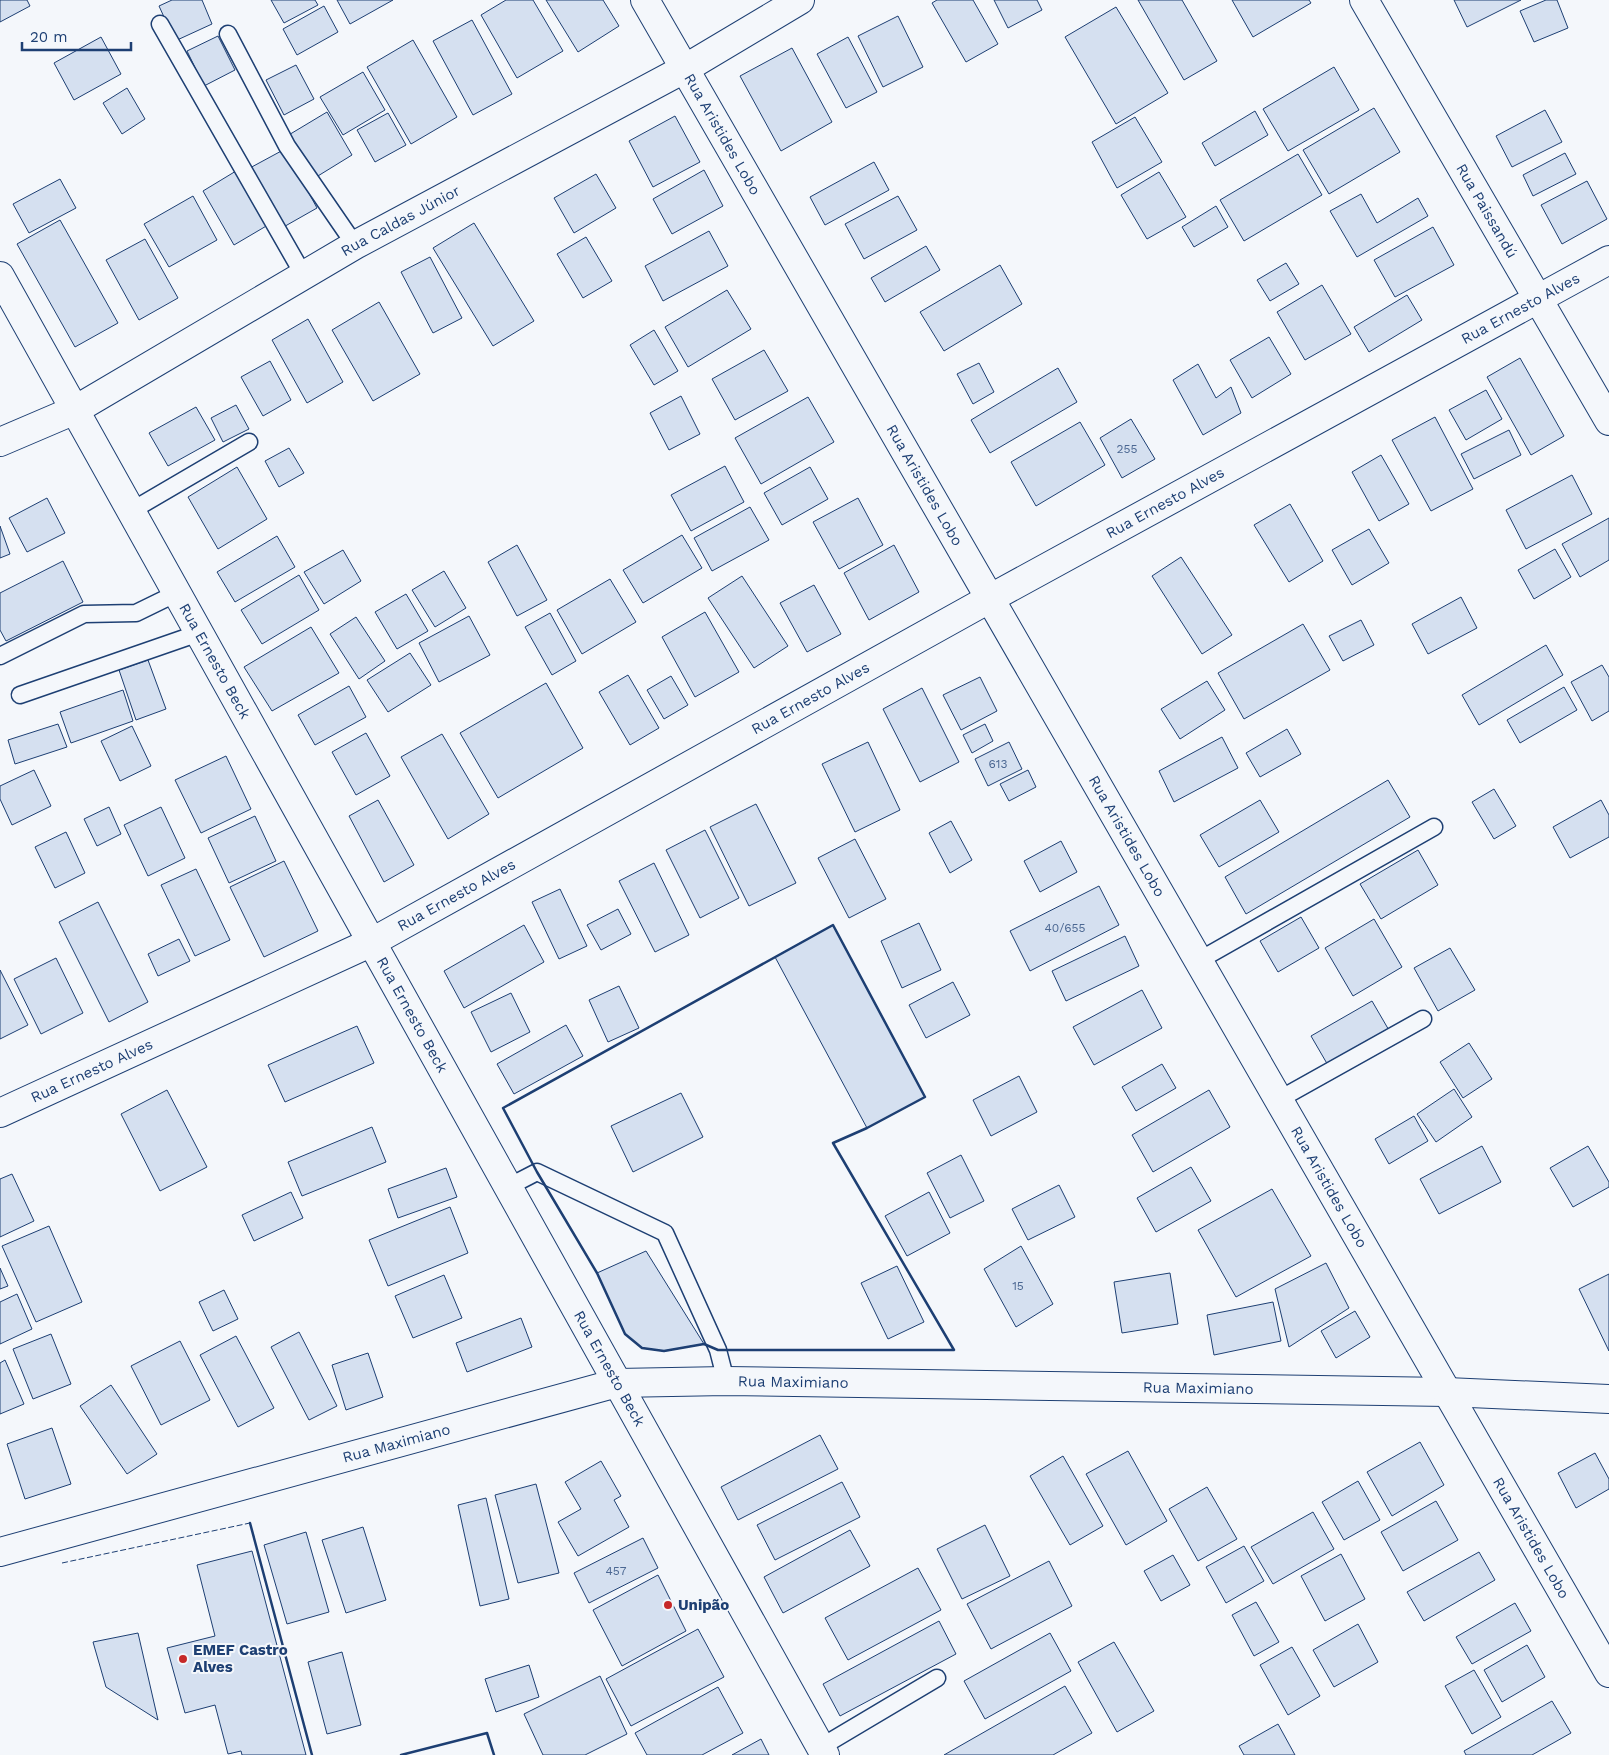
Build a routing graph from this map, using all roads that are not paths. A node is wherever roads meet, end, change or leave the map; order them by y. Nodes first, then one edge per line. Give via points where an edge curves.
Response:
1 (645, 0) edge
2 (800, 0) edge
3 (1364, 0) edge
4 (160, 24) dead end
5 (228, 34) dead end
6 (686, 68) junction
7 (355, 245) junction
8 (1609, 260) edge
9 (303, 274) junction
10 (0, 276) edge
11 (1538, 299) junction
12 (75, 410) junction
13 (1609, 421) edge
14 (0, 442) edge
15 (249, 442) dead end
16 (131, 512) junction
17 (177, 593) junction
18 (989, 599) junction
19 (199, 633) junction
20 (0, 656) edge
21 (20, 695) dead end
22 (1434, 827) dead end
23 (372, 942) junction
24 (1198, 961) junction
25 (1423, 1019) dead end
26 (1278, 1100) junction
27 (0, 1112) edge
28 (508, 1187) junction
29 (726, 1381) junction
30 (617, 1384) junction
31 (1447, 1392) junction
32 (1609, 1399) edge
33 (0, 1552) edge
34 (1609, 1673) edge
35 (937, 1678) dead end
36 (823, 1751) edge

1 - 6 street, Rua Aristides Lobo
2 - 6 street, Rua Caldas Júnior
3 - 11 street, Rua Paissandú
4 - 9 lane
5 - 7 lane via 287,146
6 - 7 street, Rua Caldas Júnior
6 - 18 street, Rua Aristides Lobo
7 - 9 street, Rua Caldas Júnior
8 - 11 street, Rua Ernesto Alves
9 - 12 street, Rua Caldas Júnior
10 - 12 street, Rua Ernesto Beck
11 - 13 street, Rua Paissandú
11 - 18 street, Rua Ernesto Alves
12 - 14 street, Rua Caldas Júnior
12 - 16 street, Rua Ernesto Beck
15 - 16 lane
16 - 17 street, Rua Ernesto Beck
17 - 19 street, Rua Ernesto Beck
17 - 20 lane via 136,613 84,614
18 - 23 street, Rua Ernesto Alves
18 - 24 street, Rua Aristides Lobo
19 - 21 lane
19 - 23 street, Rua Ernesto Beck
22 - 24 lane
23 - 27 street, Rua Ernesto Alves
23 - 28 street, Rua Ernesto Beck
24 - 26 street, Rua Aristides Lobo
25 - 26 lane
26 - 31 street, Rua Aristides Lobo
28 - 29 lane via 536,1172 665,1234 718,1350
28 - 30 street, Rua Ernesto Beck
29 - 30 street, Rua Maximiano
29 - 31 street, Rua Maximiano
30 - 33 street, Rua Maximiano
30 - 36 street, Rua Ernesto Beck
31 - 32 street, Rua Maximiano
31 - 34 street, Rua Aristides Lobo
35 - 36 lane

